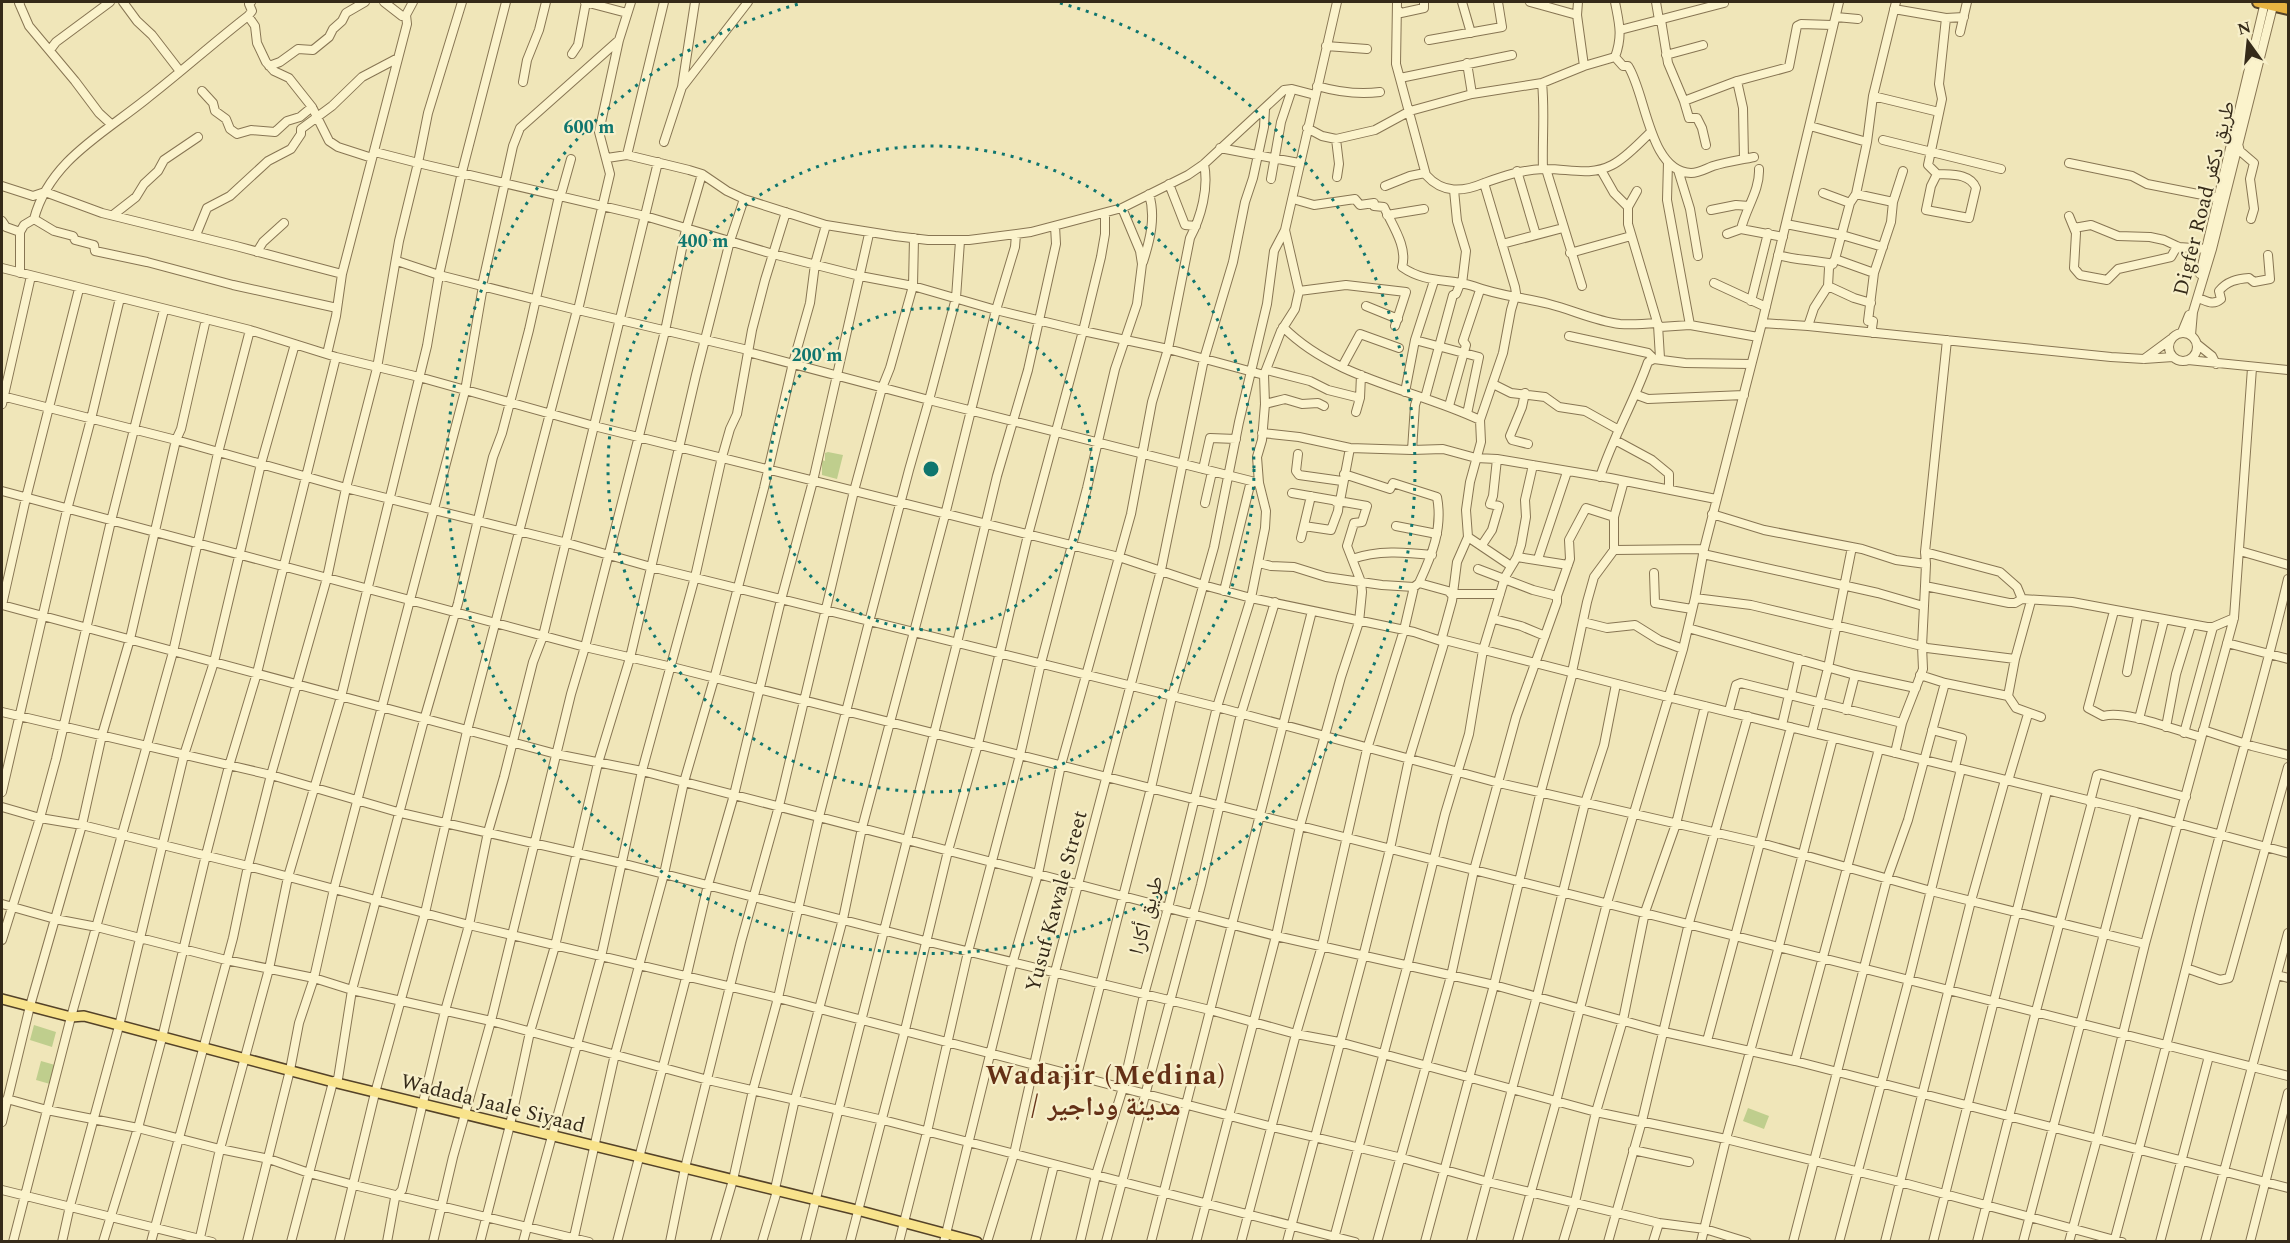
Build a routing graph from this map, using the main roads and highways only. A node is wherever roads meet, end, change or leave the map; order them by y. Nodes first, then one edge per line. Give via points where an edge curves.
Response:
1 (2267, 3) edge
2 (2289, 9) edge
3 (2, 999) edge
4 (945, 1237) edge
5 (977, 1242) edge

1 - 2 highway
3 - 4 main road, Wadada Jaale Siyaad via 71,1017 84,1016 375,1093 857,1210
4 - 5 main road, Wadada Jaale Siyaad

